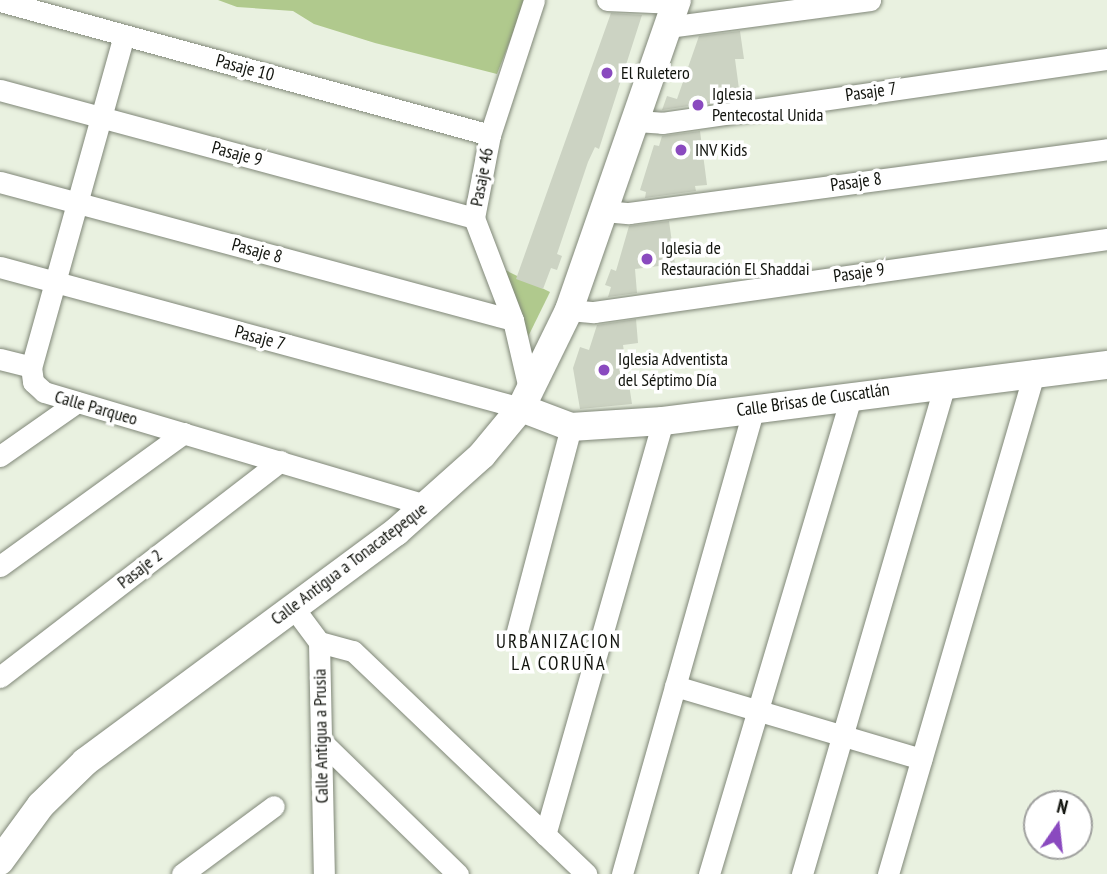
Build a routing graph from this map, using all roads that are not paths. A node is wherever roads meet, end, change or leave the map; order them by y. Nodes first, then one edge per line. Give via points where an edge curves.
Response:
1 (534, 0) edge
2 (607, 0) edge
3 (870, 0) edge
4 (0, 1) edge
5 (674, 10) edge
6 (124, 35) junction
7 (1107, 59) edge
8 (0, 90) edge
9 (101, 117) junction
10 (636, 121) junction
11 (490, 135) junction
12 (1107, 149) edge
13 (0, 182) edge
14 (77, 202) junction
15 (604, 211) junction
16 (474, 218) junction
17 (1107, 239) edge
18 (0, 267) edge
19 (57, 283) junction
20 (569, 310) junction
21 (513, 320) junction
22 (0, 359) edge
23 (1107, 365) edge
24 (31, 367) junction
25 (1035, 370) junction
26 (945, 384) junction
27 (852, 394) junction
28 (526, 401) junction
29 (77, 402) junction
30 (754, 408) junction
31 (663, 421) junction
32 (571, 427) junction
33 (184, 433) junction
34 (2, 452) edge
35 (279, 461) junction
36 (428, 506) junction
37 (0, 566) edge
38 (293, 607) junction
39 (516, 635) dead end
40 (319, 642) junction
41 (0, 677) edge
42 (675, 686) junction
43 (757, 708) junction
44 (840, 734) junction
45 (321, 741) junction
46 (921, 759) junction
47 (274, 806) dead end
48 (545, 835) junction
49 (0, 861) edge
50 (328, 870) edge
51 (182, 874) edge
52 (458, 874) edge
53 (586, 874) edge
54 (622, 874) edge
55 (709, 874) edge
56 (802, 874) edge
57 (888, 874) edge

1 - 11 street, Pasaje 46
2 - 5 street
3 - 5 street
4 - 6 street, Pasaje 10
5 - 10 main road, Calle Antigua a Tonacatepeque
6 - 9 street
6 - 11 street, Pasaje 10
7 - 10 street, Pasaje 7 via 662,123
8 - 9 street, Pasaje 9
9 - 14 street
9 - 16 street, Pasaje 9
10 - 15 main road, Calle Antigua a Tonacatepeque
11 - 16 street, Pasaje 46
12 - 15 street, Pasaje 8 via 629,213
13 - 14 street, Pasaje 8
14 - 19 street
14 - 21 street, Pasaje 8
15 - 20 main road, Calle Antigua a Tonacatepeque
16 - 21 street, Pasaje 46
17 - 20 street, Pasaje 9 via 594,312
18 - 19 street, Pasaje 7
19 - 24 street
19 - 28 street, Pasaje 7
20 - 28 main road, Calle Antigua a Tonacatepeque
21 - 28 street, Pasaje 46
22 - 24 street
23 - 25 main road, Calle Brisas de Cuscatlán
24 - 29 street, Calle Parqueo via 33,382 44,392
25 - 26 main road, Calle Brisas de Cuscatlán
25 - 46 street
26 - 27 main road, Calle Brisas de Cuscatlán
26 - 44 street
27 - 30 main road, Calle Brisas de Cuscatlán
27 - 43 street
28 - 32 main road, Calle Brisas de Cuscatlán
28 - 36 main road, Calle Antigua a Tonacatepeque via 482,455
29 - 33 street, Calle Parqueo
29 - 34 street
30 - 31 main road, Calle Brisas de Cuscatlán
30 - 42 street
31 - 32 main road, Calle Brisas de Cuscatlán
31 - 48 street
32 - 39 street
33 - 35 street, Calle Parqueo
33 - 37 street
35 - 36 street, Calle Parqueo
35 - 41 street, Pasaje 2
36 - 38 main road, Calle Antigua a Tonacatepeque
38 - 40 street
38 - 49 main road, Calle Antigua a Tonacatepeque via 85,762 41,805
40 - 45 street, Calle Antigua a Prusia
40 - 48 street via 354,650
42 - 43 street
42 - 54 street
43 - 44 street
43 - 55 street
44 - 46 street
44 - 56 street
45 - 50 street, Calle Antigua a Prusia
45 - 52 street
46 - 57 street
47 - 51 street
48 - 53 street

